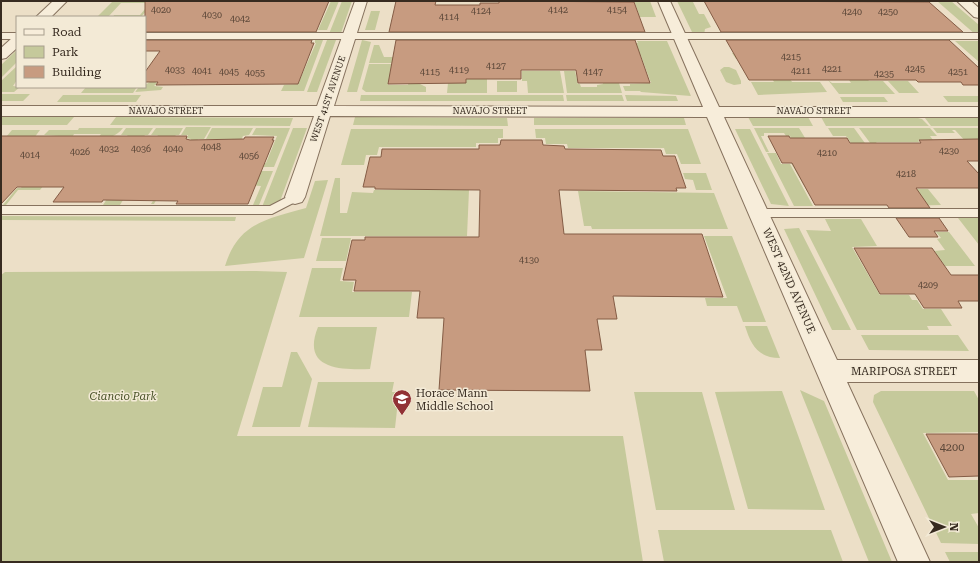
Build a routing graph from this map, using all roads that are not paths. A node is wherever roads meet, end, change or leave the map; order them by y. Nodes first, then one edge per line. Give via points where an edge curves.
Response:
1 (61, 1) edge
2 (361, 1) edge
3 (664, 1) edge
4 (963, 1) edge
5 (979, 14) edge
6 (44, 16) edge
7 (1, 36) edge
8 (16, 36) edge
9 (146, 36) edge
10 (349, 36) junction
11 (680, 36) junction
12 (979, 36) edge
13 (16, 42) edge
14 (1, 55) edge
15 (324, 110) junction
16 (1, 111) edge
17 (713, 111) junction
18 (979, 112) edge
19 (294, 197) joint
20 (1, 210) edge
21 (979, 213) edge
22 (759, 214) junction
23 (829, 371) junction
24 (979, 372) edge
25 (914, 562) edge

1 - 6 street
2 - 10 street, WEST 41ST AVENUE
3 - 11 street, WEST 42ND AVENUE
4 - 5 street
7 - 8 lane
9 - 10 lane
10 - 11 lane
10 - 15 street, WEST 41ST AVENUE
11 - 12 lane
11 - 17 street, WEST 42ND AVENUE
13 - 14 street
15 - 16 street, NAVAJO STREET
15 - 17 street, NAVAJO STREET
15 - 19 street, WEST 41ST AVENUE
17 - 18 street, NAVAJO STREET
17 - 22 street, WEST 42ND AVENUE
19 - 20 lane via 272,210
21 - 22 lane
22 - 23 street, WEST 42ND AVENUE
23 - 24 street, MARIPOSA STREET
23 - 25 street, WEST 42ND AVENUE

